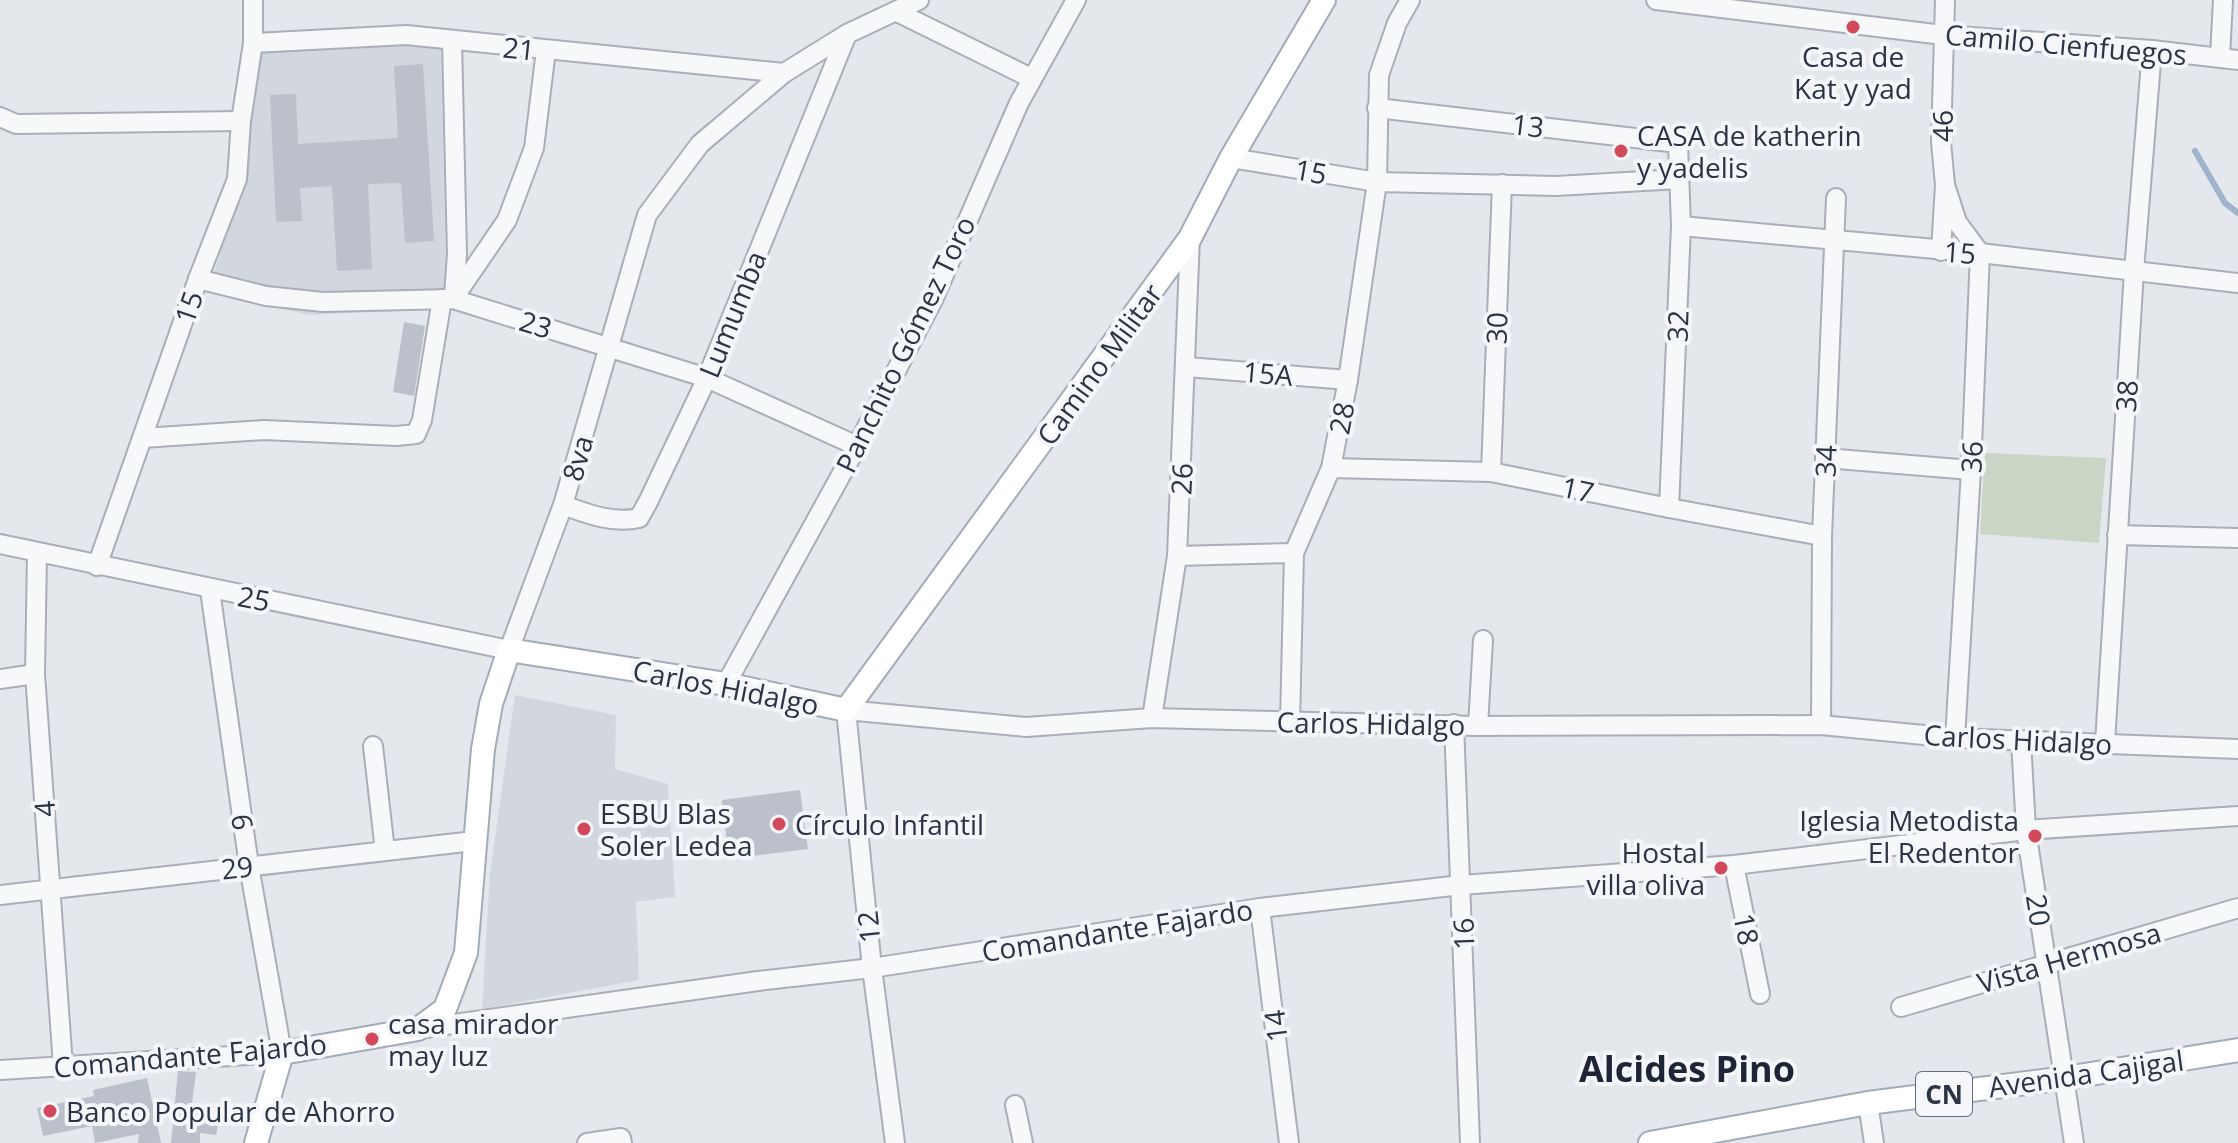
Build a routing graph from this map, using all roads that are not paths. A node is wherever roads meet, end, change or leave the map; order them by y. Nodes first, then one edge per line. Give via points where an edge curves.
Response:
1 (253, 0) edge
2 (919, 0) edge
3 (1076, 0) edge
4 (1324, 0) edge
5 (1410, 0) edge
6 (1656, 0) edge
7 (1945, 0) edge
8 (2223, 0) edge
9 (897, 12) junction
10 (847, 34) junction
11 (1943, 35) junction
12 (452, 41) junction
13 (253, 43) junction
14 (546, 50) junction
15 (2152, 50) junction
16 (2229, 58) edge
17 (784, 73) junction
18 (1031, 78) junction
19 (1377, 108) junction
20 (0, 117) edge
21 (241, 121) junction
22 (1678, 143) joint
23 (1231, 158) junction
24 (1679, 179) junction
25 (1377, 182) junction
26 (1502, 184) junction
27 (1945, 185) junction
28 (1836, 198) dead end
29 (1681, 226) junction
30 (1190, 238) junction
31 (1835, 241) junction
32 (1941, 251) junction
33 (1980, 253) junction
34 (2134, 271) junction
35 (198, 279) junction
36 (2238, 283) edge
37 (448, 299) junction
38 (608, 346) junction
39 (1187, 367) junction
40 (707, 378) junction
41 (1348, 380) junction
42 (143, 438) junction
43 (857, 446) junction
44 (1825, 458) junction
45 (1331, 468) junction
46 (1971, 470) junction
47 (1491, 472) junction
48 (563, 505) junction
49 (1669, 508) junction
50 (2117, 535) junction
51 (1822, 536) junction
52 (2238, 538) edge
53 (0, 544) edge
54 (37, 553) junction
55 (1294, 553) junction
56 (1177, 556) junction
57 (97, 566) junction
58 (210, 590) junction
59 (1483, 640) dead end
60 (509, 650) junction
61 (35, 674) junction
62 (0, 679) edge
63 (726, 684) junction
64 (846, 710) junction
65 (1152, 718) junction
66 (1290, 722) junction
67 (1454, 724) junction
68 (1821, 725) junction
69 (1478, 726) junction
70 (1955, 738) junction
71 (2021, 740) junction
72 (2105, 743) junction
73 (373, 746) dead end
74 (2238, 749) edge
75 (2238, 816) edge
76 (2026, 830) junction
77 (474, 841) junction
78 (385, 851) junction
79 (1734, 865) junction
80 (249, 866) junction
81 (1461, 885) junction
82 (49, 889) junction
83 (0, 895) edge
84 (1260, 908) junction
85 (2238, 908) edge
86 (2048, 963) junction
87 (872, 968) junction
88 (1760, 994) dead end
89 (1901, 1007) dead end
90 (418, 1029) junction
91 (2238, 1050) edge
92 (282, 1053) junction
93 (63, 1066) junction
94 (0, 1070) edge
95 (2066, 1078) junction
96 (1868, 1103) junction
97 (1015, 1105) dead end
98 (256, 1143) edge
99 (587, 1143) edge
100 (622, 1143) edge
101 (895, 1143) edge
102 (1023, 1143) edge
103 (1289, 1143) edge
104 (1470, 1143) edge
105 (1650, 1143) edge
106 (1874, 1143) edge
107 (2074, 1143) edge

1 - 13 street, 15
2 - 9 street, 8va
3 - 18 street, Panchito Gómez Toro
4 - 23 main road, Camino Militar
5 - 19 street, 28 via 1379,75
6 - 11 street, Camilo Cienfuegos
7 - 11 street, 46
8 - 16 street
9 - 10 street, 8va
9 - 18 street
10 - 17 street, 8va
10 - 40 street, Lumumba
11 - 15 street, Camilo Cienfuegos
11 - 27 street, 46
12 - 13 street, 21 via 406,35
12 - 14 street, 21
12 - 37 street via 457,254
13 - 21 street, 15
14 - 17 street, 21
14 - 37 street via 534,148 507,220
15 - 16 street, Camilo Cienfuegos
15 - 34 street, 38
17 - 38 street, 8va via 700,144 647,215
18 - 43 street, Panchito Gómez Toro via 933,300
19 - 22 street, 13
19 - 25 street, 28
20 - 21 street via 16,124
21 - 35 street, 15 via 237,179
22 - 24 street, 32
23 - 25 street, 15
23 - 30 main road, Camino Militar
24 - 26 street, 15
24 - 29 street, 32
25 - 26 street, 15
25 - 41 street, 28
26 - 47 street, 30
27 - 32 street, 46
27 - 33 street via 1957,222
28 - 31 street, 34
29 - 31 street, 15
29 - 49 street, 32
30 - 39 street, 26
30 - 64 main road, Camino Militar
31 - 32 street, 15
31 - 44 street, 34
32 - 33 street, 15
33 - 34 street, 15
33 - 46 street, 36
34 - 36 street, 15
34 - 50 street, 38
35 - 37 street, 23 via 266,296 323,302
35 - 42 street, 15
37 - 38 street, 23
37 - 42 street via 416,434 264,430
38 - 40 street, 23
38 - 48 street, 8va
39 - 41 street, 15A
39 - 56 street, 26
40 - 43 street, 23
40 - 48 street, Lumumba via 639,518 591,515
41 - 45 street, 28
42 - 57 street, 15
43 - 63 street, Panchito Gómez Toro
44 - 46 street
44 - 51 street, 34
45 - 47 street, 17
45 - 55 street, 28
46 - 70 street, 36
47 - 49 street, 17
48 - 60 street, 8va
49 - 51 street, 17
50 - 52 street
50 - 72 street, 38
51 - 68 street, 34
53 - 54 street, 25
54 - 57 street, 25
54 - 61 street, 4
55 - 56 street
55 - 66 street, 28
56 - 65 street, 26
57 - 58 street, 25
58 - 60 street, 25
58 - 80 street, 6
59 - 69 street
60 - 63 main road, Carlos Hidalgo
60 - 77 main road, 8va via 491,704
61 - 62 street
61 - 82 street, 4
63 - 64 main road, Carlos Hidalgo
64 - 65 street, Carlos Hidalgo via 1026,727
64 - 87 street, 12
65 - 66 street, Carlos Hidalgo
66 - 67 street, Carlos Hidalgo
67 - 69 street, Carlos Hidalgo
67 - 81 street, 16
68 - 69 street, Carlos Hidalgo
68 - 70 street, Carlos Hidalgo
70 - 71 street, Carlos Hidalgo
71 - 72 street, Carlos Hidalgo
71 - 76 street, 20
72 - 74 street, Carlos Hidalgo
73 - 78 street
75 - 76 street, Comandante Fajardo
76 - 79 street, Comandante Fajardo
76 - 86 street, 20
77 - 78 street, 29
77 - 90 main road, 8va via 466,953 445,1009
78 - 80 street, 29
79 - 81 street, Comandante Fajardo
79 - 88 street, 18
80 - 82 street, 29
80 - 92 street, 6
81 - 84 street, Comandante Fajardo
81 - 104 street, 16
82 - 83 street, 29
82 - 93 street, 4
84 - 87 street, Comandante Fajardo
84 - 103 street, 14
85 - 86 street, Vista Hermosa
86 - 89 street, Vista Hermosa
86 - 95 street, 20
87 - 90 street, Comandante Fajardo
87 - 101 street, 12
90 - 92 main road, Comandante Fajardo
91 - 95 main road, Avenida Cajigal / CN
92 - 93 street, Comandante Fajardo
92 - 98 main road
93 - 94 street, Comandante Fajardo
95 - 96 main road, Avenida Cajigal / CN
95 - 107 street, 20
96 - 105 main road, Avenida Cajigal / CN
96 - 106 street
97 - 102 street
99 - 100 street via 621,1138

